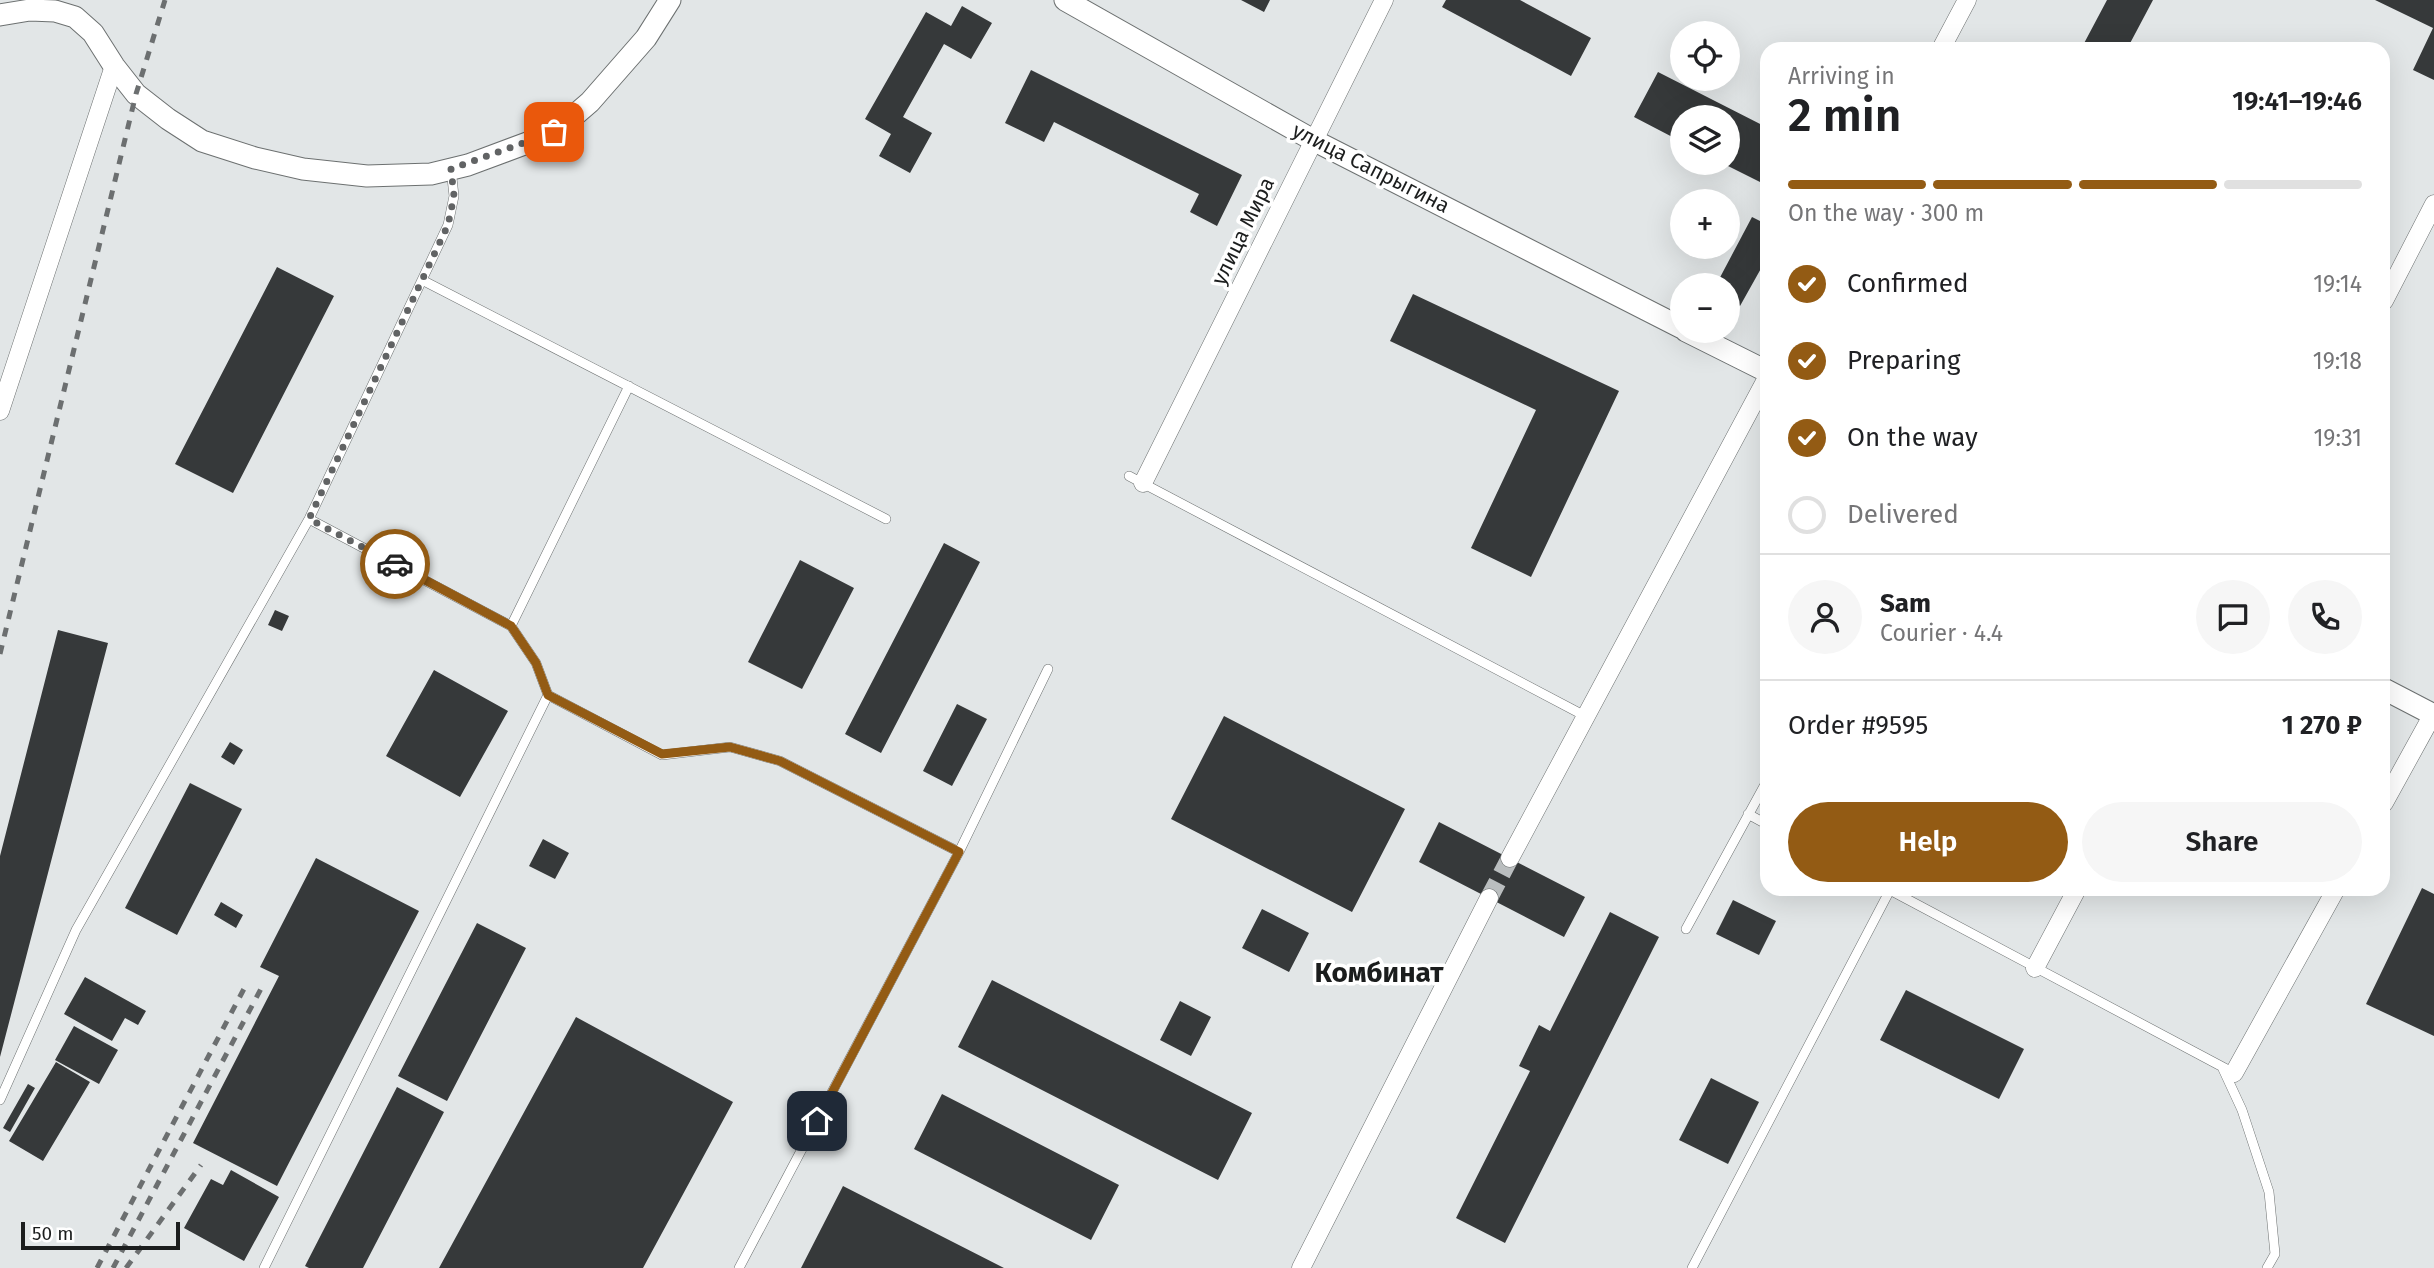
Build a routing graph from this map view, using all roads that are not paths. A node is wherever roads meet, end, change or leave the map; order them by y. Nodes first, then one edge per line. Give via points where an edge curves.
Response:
1 (670, 0) edge
2 (1065, 0) edge
3 (1384, 0) edge
4 (1967, 0) edge
5 (0, 15) edge
6 (1945, 42) edge
7 (114, 66) junction
8 (1313, 140) junction
9 (451, 169) junction
10 (2434, 204) edge
11 (422, 280) junction
12 (2390, 289) edge
13 (1670, 322) edge
14 (1709, 343) edge
15 (1760, 370) edge
16 (629, 386) junction
17 (1760, 389) edge
18 (0, 411) edge
19 (1136, 479) joint
20 (309, 519) junction
21 (886, 519) dead end
22 (511, 626) junction
23 (1048, 669) dead end
24 (2390, 692) edge
25 (548, 695) junction
26 (2433, 714) edge
27 (1585, 716) junction
28 (2390, 792) edge
29 (1760, 793) edge
30 (1748, 814) junction
31 (1760, 821) edge
32 (959, 852) junction
33 (1510, 858) tunnel mouth
34 (1885, 896) edge
35 (1902, 896) edge
36 (2073, 896) edge
37 (2332, 896) edge
38 (1489, 898) tunnel mouth
39 (1686, 929) dead end
40 (2035, 968) junction
41 (2228, 1070) junction
42 (0, 1100) edge
43 (264, 1268) edge
44 (739, 1268) edge
45 (1301, 1268) edge
46 (1692, 1268) edge
47 (2267, 1268) edge

1 - 9 street via 646,38 590,102 554,132
2 - 8 street, улица Сапрыгина
3 - 8 street, улица Мира
4 - 6 street
5 - 7 street via 30,10 75,17 93,33
7 - 9 street via 136,94 167,119 202,141 255,158 367,176
7 - 18 street
8 - 13 street, улица Сапрыгина
8 - 19 street, улица Мира
9 - 11 lane via 454,196 448,225
10 - 12 street
11 - 16 lane
11 - 20 lane
14 - 15 street
16 - 21 lane
16 - 22 lane
17 - 27 street
19 - 27 lane
20 - 22 lane
20 - 42 lane via 76,930
22 - 25 lane via 536,663
23 - 32 lane
24 - 26 street
25 - 32 lane via 662,754 730,747 780,761
25 - 43 lane
26 - 28 street
27 - 33 street
29 - 30 lane
30 - 31 lane
30 - 39 lane
32 - 44 lane
34 - 46 lane
35 - 40 lane
36 - 40 street
37 - 41 street
38 - 45 street
40 - 41 lane
41 - 47 lane via 2269,1192 2275,1254

